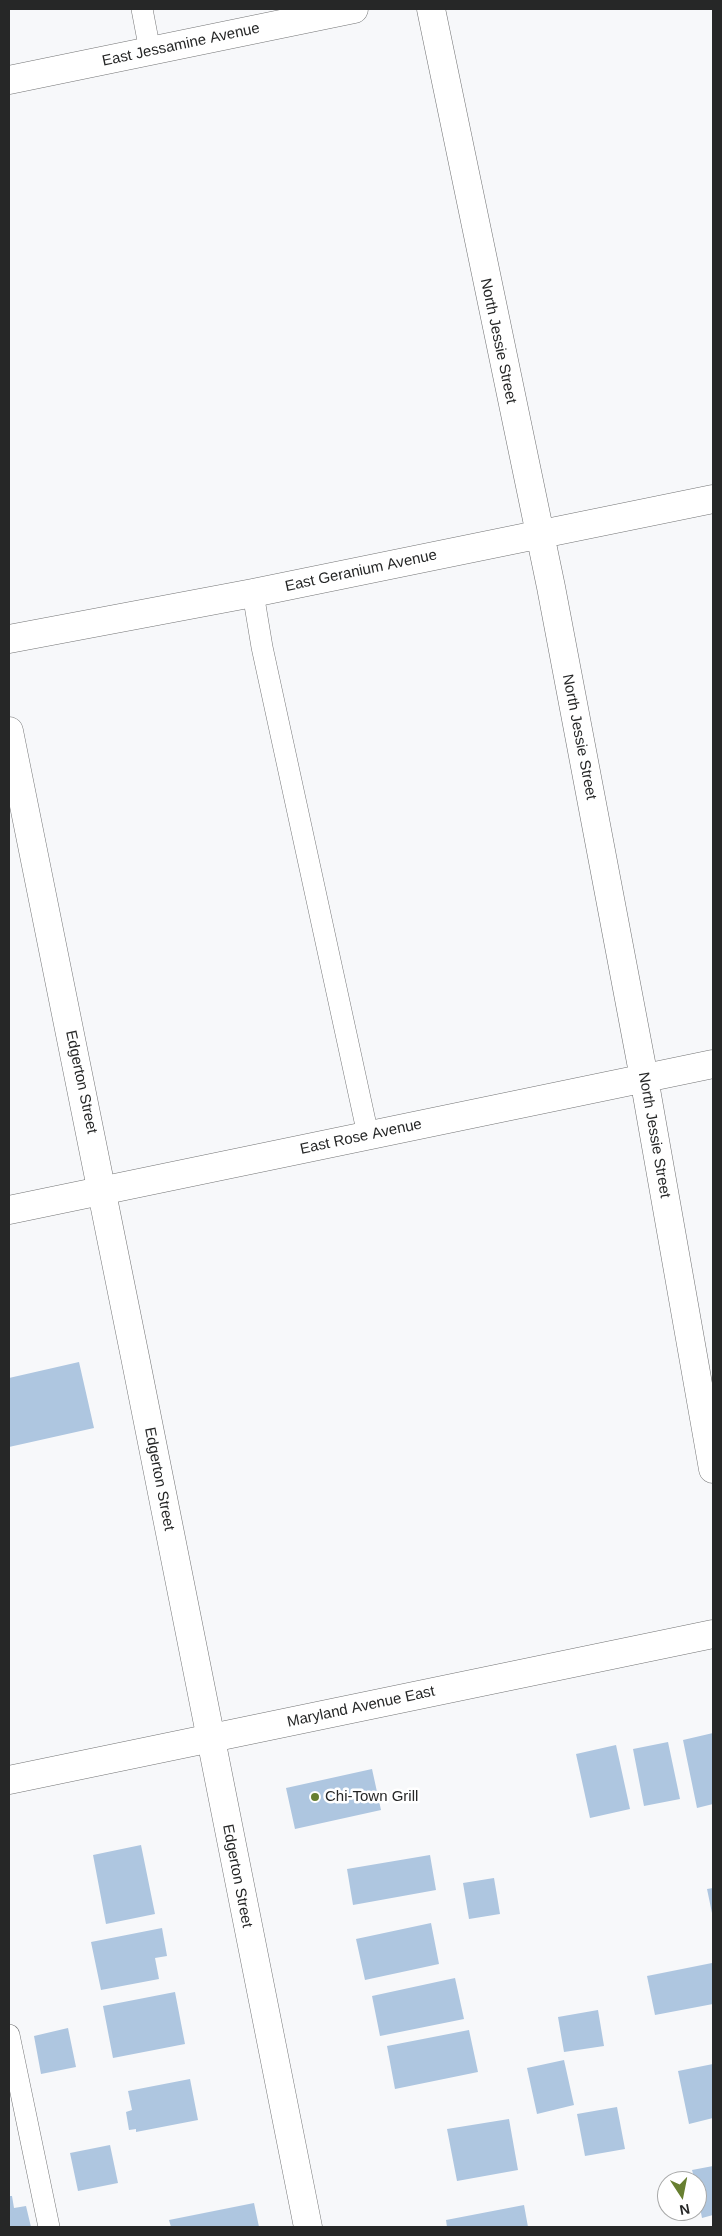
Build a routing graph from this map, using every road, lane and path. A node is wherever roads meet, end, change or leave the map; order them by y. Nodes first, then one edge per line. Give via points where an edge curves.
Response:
1 (142, 9) edge
2 (354, 9) edge
3 (431, 9) edge
4 (150, 51) junction
5 (9, 80) edge
6 (713, 499) edge
7 (539, 534) junction
8 (253, 593) junction
9 (9, 639) edge
10 (9, 731) edge
11 (713, 1064) edge
12 (644, 1078) junction
13 (368, 1135) junction
14 (103, 1191) junction
15 (9, 1210) edge
16 (713, 1469) edge
17 (713, 1634) edge
18 (210, 1738) junction
19 (9, 1780) edge
20 (9, 2035) edge
21 (12, 2074) edge
22 (49, 2227) edge
23 (308, 2227) edge

1 - 4 lane
2 - 4 street, East Jessamine Avenue
3 - 7 street, North Jessie Street
4 - 5 street, East Jessamine Avenue
6 - 7 street, East Geranium Avenue
7 - 8 street, East Geranium Avenue
7 - 12 street, North Jessie Street
8 - 9 street, East Geranium Avenue
8 - 13 lane
10 - 14 street, Edgerton Street
11 - 12 street, East Rose Avenue
12 - 13 street, East Rose Avenue
12 - 16 street, North Jessie Street
13 - 14 street, East Rose Avenue
14 - 15 street, East Rose Avenue
14 - 18 street, Edgerton Street
17 - 18 street, Maryland Avenue East
18 - 19 street, Maryland Avenue East
18 - 23 street, Edgerton Street
20 - 21 lane
21 - 22 lane

